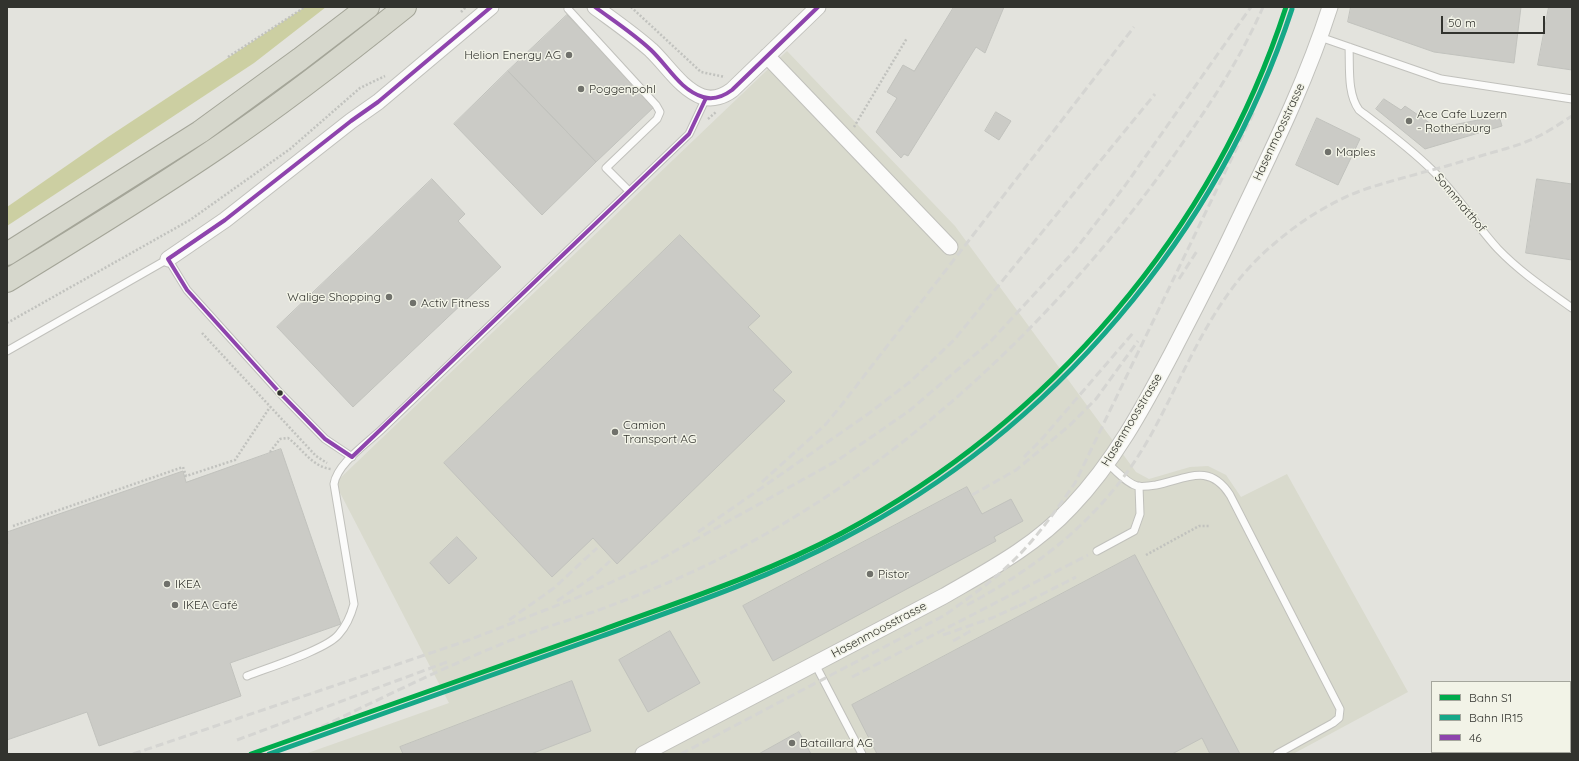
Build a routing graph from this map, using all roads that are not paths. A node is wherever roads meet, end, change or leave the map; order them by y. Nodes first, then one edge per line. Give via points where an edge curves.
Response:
1 (368, 7) edge
2 (405, 7) edge
3 (491, 7) edge
4 (595, 7) edge
5 (818, 7) edge
6 (1330, 7) edge
7 (568, 9) dead end
8 (1320, 37) junction
9 (1349, 47) junction
10 (768, 56) junction
11 (706, 98) junction
12 (1572, 99) edge
13 (629, 191) junction
14 (950, 247) dead end
15 (7, 254) edge
16 (168, 259) junction
17 (7, 281) edge
18 (1572, 308) edge
19 (7, 350) edge
20 (352, 457) junction
21 (1108, 464) junction
22 (1139, 486) junction
23 (1097, 551) dead end
24 (815, 664) junction
25 (247, 676) dead end
26 (642, 754) edge
27 (862, 754) edge
28 (1277, 754) edge

1 - 15 highway via 200,132
2 - 17 highway via 328,69 217,148
3 - 16 street via 378,102 226,220
4 - 11 street via 652,51 690,89
5 - 10 street
6 - 8 street, Hasenmoosstrasse
7 - 13 lane via 660,112 657,119 606,168
8 - 9 lane
8 - 21 street, Hasenmoosstrasse via 1295,101 1211,277 1134,423
9 - 12 lane via 1441,79
9 - 18 lane, Sonnmatthof via 1351,95 1359,110 1432,170 1500,251 1528,276
10 - 11 street via 727,94
10 - 14 street
11 - 13 lane via 689,134
13 - 20 lane
16 - 19 lane
16 - 20 lane via 187,290 280,393 325,439
20 - 25 lane via 339,470 334,484 354,604 350,617 339,635 326,645
21 - 22 lane via 1131,483
21 - 24 street, Hasenmoosstrasse via 1070,509 1013,556 944,596
22 - 23 lane via 1140,514 1134,531
22 - 28 lane via 1201,475 1212,477 1224,486 1238,509 1340,709 1337,721
24 - 26 street, Hasenmoosstrasse
24 - 27 lane

